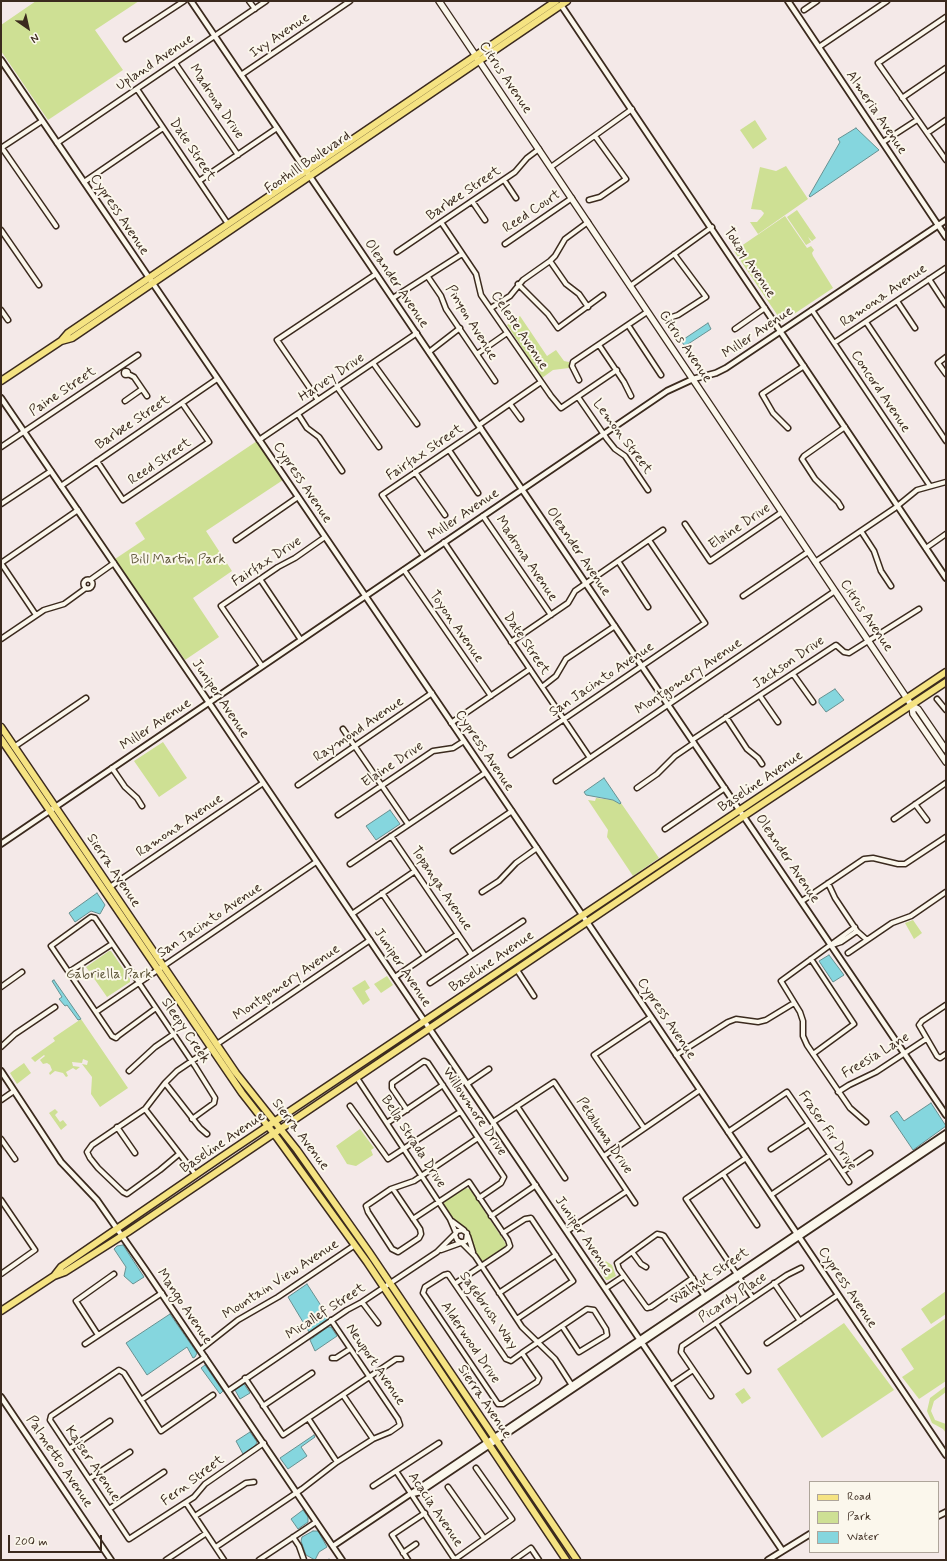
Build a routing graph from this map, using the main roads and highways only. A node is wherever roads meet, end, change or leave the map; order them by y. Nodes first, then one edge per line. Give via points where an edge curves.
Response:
1 (439, 1) edge
2 (556, 1) edge
3 (563, 2) edge
4 (477, 58) junction
5 (409, 101) junction
6 (387, 124) junction
7 (308, 174) junction
8 (150, 280) junction
9 (1, 381) edge
10 (946, 672) edge
11 (946, 682) edge
12 (907, 698) junction
13 (912, 706) junction
14 (1, 727) edge
15 (1, 739) edge
16 (946, 750) edge
17 (946, 762) edge
18 (52, 809) junction
19 (275, 1122) junction
20 (268, 1126) junction
21 (281, 1129) junction
22 (274, 1134) junction
23 (54, 1276) junction
24 (1, 1311) edge
25 (566, 1560) edge
26 (577, 1560) edge

1 - 4 main road, Citrus Avenue
2 - 4 main road, Foothill Boulevard
3 - 4 main road, Foothill Boulevard
4 - 5 main road, Foothill Boulevard
4 - 6 main road, Foothill Boulevard
4 - 12 main road, Citrus Avenue
5 - 6 main road via 407,106 388,119
5 - 7 main road, Foothill Boulevard
6 - 7 main road, Foothill Boulevard
7 - 8 main road, Foothill Boulevard
7 - 8 main road, Foothill Boulevard via 228,224
8 - 9 main road, Foothill Boulevard via 68,333 61,341
10 - 12 main road, Baseline Avenue
11 - 13 main road, Baseline Avenue
12 - 13 main road, Citrus Avenue
12 - 19 main road, Baseline Avenue
13 - 16 main road, Citrus Avenue via 918,709
13 - 17 main road, Citrus Avenue via 914,714
13 - 21 main road, Baseline Avenue via 744,816
14 - 18 main road, Sierra Avenue
15 - 18 main road, Sierra Avenue
18 - 19 main road, Sierra Avenue via 110,887 236,1072
18 - 20 main road, Sierra Avenue via 242,1094
19 - 20 main road, Baseline Avenue
19 - 21 main road, Sierra Avenue
20 - 22 main road, Sierra Avenue
20 - 23 main road, Baseline Avenue via 61,1267
21 - 22 main road, Baseline Avenue
21 - 26 main road, Sierra Avenue via 390,1283
22 - 23 main road, Baseline Avenue via 122,1236 65,1272
22 - 25 main road, Sierra Avenue via 384,1288
23 - 24 main road, Baseline Avenue

